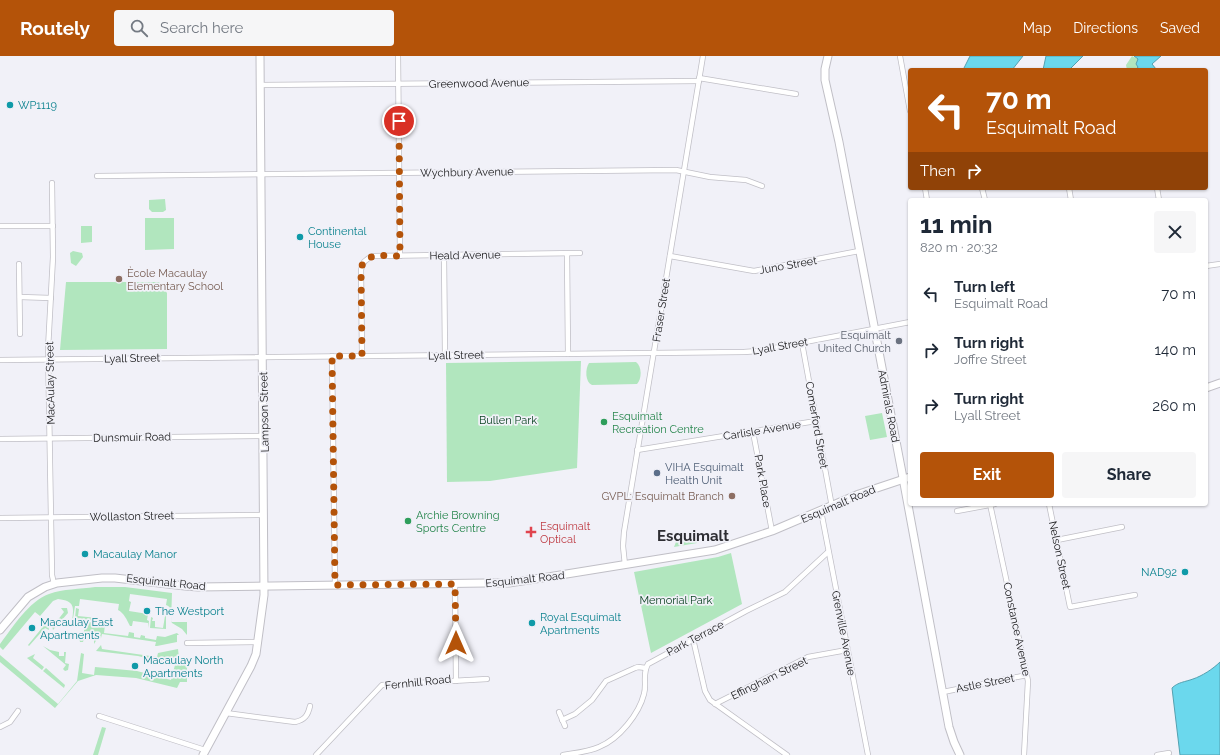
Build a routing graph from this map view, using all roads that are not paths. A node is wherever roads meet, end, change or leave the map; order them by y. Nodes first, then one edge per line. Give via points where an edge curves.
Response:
1 (260, 56) edge
2 (398, 56) edge
3 (703, 56) edge
4 (828, 56) edge
5 (900, 56) edge
6 (699, 79) junction
7 (399, 84) junction
8 (260, 85) junction
9 (796, 94) dead end
10 (908, 100) edge
11 (684, 172) junction
12 (400, 173) junction
13 (261, 174) junction
14 (97, 176) dead end
15 (52, 183) dead end
16 (762, 186) dead end
17 (0, 226) edge
18 (53, 226) junction
19 (859, 251) junction
20 (580, 253) dead end
21 (566, 254) junction
22 (400, 256) junction
23 (444, 256) junction
24 (670, 256) junction
25 (20, 264) dead end
26 (1220, 264) edge
27 (1208, 266) edge
28 (20, 297) junction
29 (51, 298) junction
30 (908, 322) edge
31 (874, 329) junction
32 (20, 334) dead end
33 (802, 343) junction
34 (653, 353) junction
35 (568, 354) junction
36 (445, 355) junction
37 (332, 356) junction
38 (362, 356) junction
39 (263, 357) junction
40 (49, 359) junction
41 (0, 360) edge
42 (1220, 383) edge
43 (1208, 387) edge
44 (816, 421) junction
45 (754, 432) junction
46 (264, 436) junction
47 (50, 438) junction
48 (0, 439) edge
49 (637, 450) junction
50 (907, 478) edge
51 (912, 506) edge
52 (982, 506) edge
53 (992, 506) edge
54 (1049, 506) edge
55 (832, 507) junction
56 (821, 511) junction
57 (957, 511) dead end
58 (265, 515) junction
59 (51, 517) junction
60 (0, 518) edge
61 (1122, 527) dead end
62 (772, 531) junction
63 (1057, 540) junction
64 (828, 552) junction
65 (625, 565) junction
66 (54, 584) junction
67 (455, 584) junction
68 (335, 585) junction
69 (265, 586) junction
70 (1135, 595) dead end
71 (0, 630) edge
72 (693, 639) junction
73 (258, 642) junction
74 (187, 643) dead end
75 (847, 650) junction
76 (646, 668) junction
77 (1027, 675) junction
78 (487, 679) dead end
79 (456, 681) junction
80 (943, 692) junction
81 (715, 704) junction
82 (310, 706) dead end
83 (18, 711) dead end
84 (559, 712) dead end
85 (226, 713) junction
86 (99, 716) dead end
87 (562, 720) junction
88 (565, 726) dead end
89 (0, 727) edge
90 (204, 752) edge
91 (1169, 753) dead end
92 (581, 754) edge
93 (316, 755) edge
94 (563, 755) edge
95 (787, 755) edge
96 (868, 755) edge
97 (960, 755) edge
98 (1024, 755) edge
99 (1157, 755) edge

1 - 8 main road, Lampson Street
2 - 7 street
3 - 6 street, Fraser Street
4 - 19 main road, Admirals Road via 825,80
5 - 10 street
6 - 7 street, Greenwood Avenue
6 - 9 street, Greenwood Avenue
6 - 11 street, Fraser Street
7 - 8 street, Greenwood Avenue
7 - 12 street
8 - 13 main road, Lampson Street
11 - 12 street, Wychbury Avenue via 676,170
11 - 16 street, Wychbury Avenue via 746,180
11 - 24 street, Fraser Street
12 - 13 street, Wychbury Avenue
12 - 22 street
13 - 14 street, Wychbury Avenue
13 - 39 main road, Lampson Street
15 - 18 street, MacAulay Street
17 - 18 street
18 - 29 street, MacAulay Street
19 - 24 street, Juno Street via 754,271
19 - 31 main road, Admirals Road
20 - 21 street, Heald Avenue
21 - 23 street, Heald Avenue
21 - 35 street
22 - 23 street, Heald Avenue
22 - 38 street, Heald Avenue via 374,256 365,260 361,270
23 - 36 street
24 - 34 street, Fraser Street
25 - 28 street
26 - 27 street
28 - 29 street
28 - 32 street
29 - 40 street, MacAulay Street
30 - 31 street, Lyall Street
31 - 33 street, Lyall Street
31 - 50 main road, Admirals Road
33 - 34 street, Lyall Street via 744,352
33 - 44 street, Comerford Street
34 - 35 street, Lyall Street
34 - 49 street, Fraser Street
35 - 36 street, Lyall Street
36 - 38 street, Lyall Street
37 - 38 street, Lyall Street
37 - 39 street, Lyall Street
37 - 68 street
39 - 40 street, Lyall Street
39 - 46 main road, Lampson Street
40 - 41 street, Lyall Street
40 - 47 street, MacAulay Street
42 - 43 main road
44 - 45 street, Carlisle Avenue
44 - 55 street, Comerford Street
45 - 49 street, Carlisle Avenue
45 - 62 street, Park Place
46 - 47 street, Dunsmuir Road
46 - 58 main road, Lampson Street
47 - 48 street, Dunsmuir Road
47 - 59 street, MacAulay Street
49 - 65 street, Fraser Street via 623,540
50 - 55 main road, Esquimalt Road via 859,494
51 - 80 main road, Admirals Road
52 - 57 street
53 - 77 street, Constance Avenue
54 - 63 street, Nelson Street
55 - 56 main road, Esquimalt Road
56 - 62 main road, Esquimalt Road
56 - 64 street, Grenville Avenue
58 - 59 street, Wollaston Street
58 - 69 main road, Lampson Street
59 - 60 street, Wollaston Street
59 - 66 street, MacAulay Street
61 - 63 street
62 - 65 main road, Esquimalt Road via 715,550
63 - 70 street, Nelson Street via 1070,607
64 - 72 street, Park Terrace via 785,592
64 - 75 street, Grenville Avenue
65 - 67 main road, Esquimalt Road via 508,583
66 - 69 main road, Esquimalt Road via 109,578 189,587
66 - 71 main road, Esquimalt Road via 28,598
67 - 68 main road, Esquimalt Road
67 - 79 street, Fernhill Road
68 - 69 main road, Esquimalt Road
69 - 73 main road, Lampson Street
72 - 76 street, Park Terrace via 651,662
72 - 81 street via 705,691
73 - 74 street
73 - 85 main road, Lampson Street via 251,666
75 - 81 street, Effingham Street via 808,657
75 - 96 street, Grenville Avenue
76 - 87 street, Park Terrace via 638,667 609,680 594,699 575,714
76 - 92 street via 644,696 632,720 603,746
77 - 80 street, Astle Street
77 - 98 street, Constance Avenue
78 - 79 street
79 - 93 street, Fernhill Road via 382,685
80 - 97 main road, Admirals Road via 949,727
81 - 95 street
82 - 85 street via 306,717 295,722
83 - 89 street via 10,722
84 - 87 street
85 - 90 main road, Lampson Street
86 - 90 street
87 - 88 street
91 - 99 street
92 - 94 street

